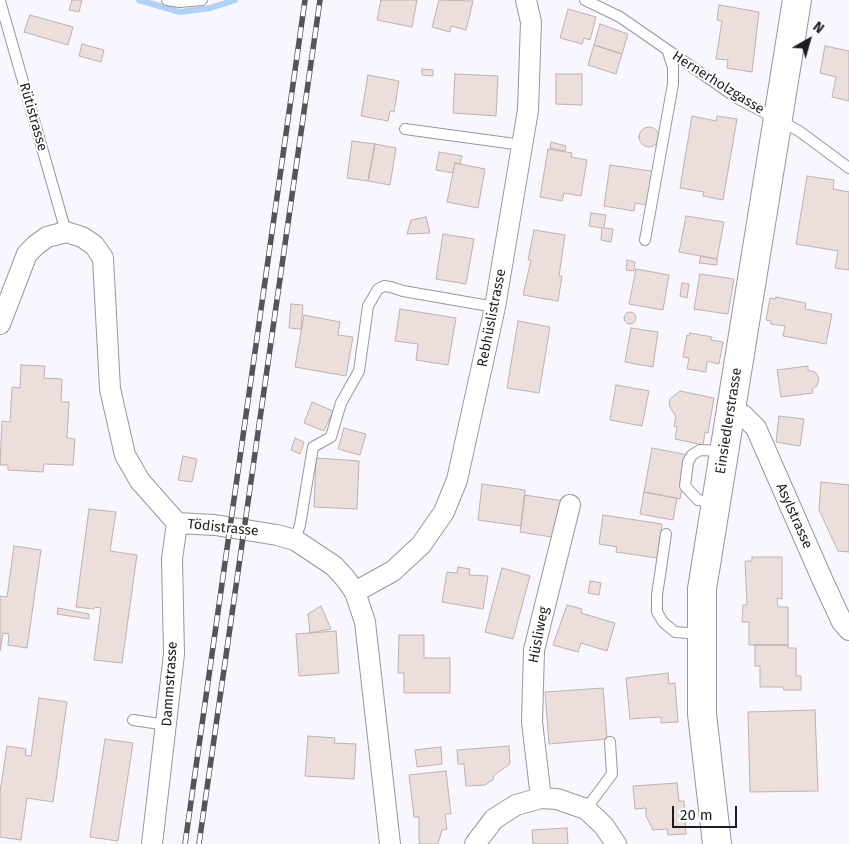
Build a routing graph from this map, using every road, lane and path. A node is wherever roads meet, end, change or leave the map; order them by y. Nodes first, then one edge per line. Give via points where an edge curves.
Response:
1 (167, 0) edge
2 (202, 0) edge
3 (526, 0) edge
4 (585, 0) edge
5 (797, 0) edge
6 (0, 1) edge
7 (668, 52) junction
8 (777, 120) junction
9 (405, 130) dead end
10 (522, 145) junction
11 (849, 168) edge
12 (66, 232) junction
13 (645, 240) dead end
14 (495, 306) junction
15 (0, 324) edge
16 (731, 413) junction
17 (570, 506) dead end
18 (177, 523) junction
19 (666, 534) dead end
20 (295, 540) junction
21 (355, 592) junction
22 (849, 630) edge
23 (702, 634) junction
24 (133, 720) dead end
25 (167, 725) junction
26 (610, 742) dead end
27 (541, 798) junction
28 (586, 809) junction
29 (152, 844) edge
30 (390, 844) edge
31 (476, 844) edge
32 (616, 844) edge
33 (717, 844) edge

1 - 2 lane
3 - 10 street, Rebhüslistrasse via 531,22 531,66
4 - 7 lane, Hernerholzgasse via 620,17
5 - 8 main road, Einsiedlerstrasse
6 - 12 lane, Rütistrasse
7 - 8 lane, Hernerholzgasse via 737,98
7 - 13 lane via 673,84
8 - 11 lane, Hernerholzgasse
8 - 16 main road, Einsiedlerstrasse
9 - 10 lane
10 - 14 street, Rebhüslistrasse
12 - 15 street via 47,237 27,254
12 - 18 street, Tödistrasse via 94,245 103,258 110,389 125,455 140,481
14 - 20 lane via 403,292 391,287 378,289 368,306 359,370 341,403 331,437 313,447
14 - 21 street, Rebhüslistrasse via 457,480 444,512 421,545 394,571
16 - 22 street, Asylstrasse via 743,415 756,428 842,622
16 - 23 main road, Einsiedlerstrasse via 702,589
17 - 27 street, Hüsliweg via 534,650 532,722
18 - 20 street, Tödistrasse via 215,525
18 - 25 street, Dammstrasse via 173,545 174,654
19 - 23 lane via 657,612 675,632
20 - 21 street, Tödistrasse via 334,566
21 - 30 street, Tödistrasse via 361,606 371,661
23 - 33 main road, Einsiedlerstrasse via 702,714
24 - 25 lane
25 - 29 street, Dammstrasse
26 - 28 lane via 612,774
27 - 28 street via 558,799
27 - 31 street via 516,805 494,819
28 - 32 street via 604,826

